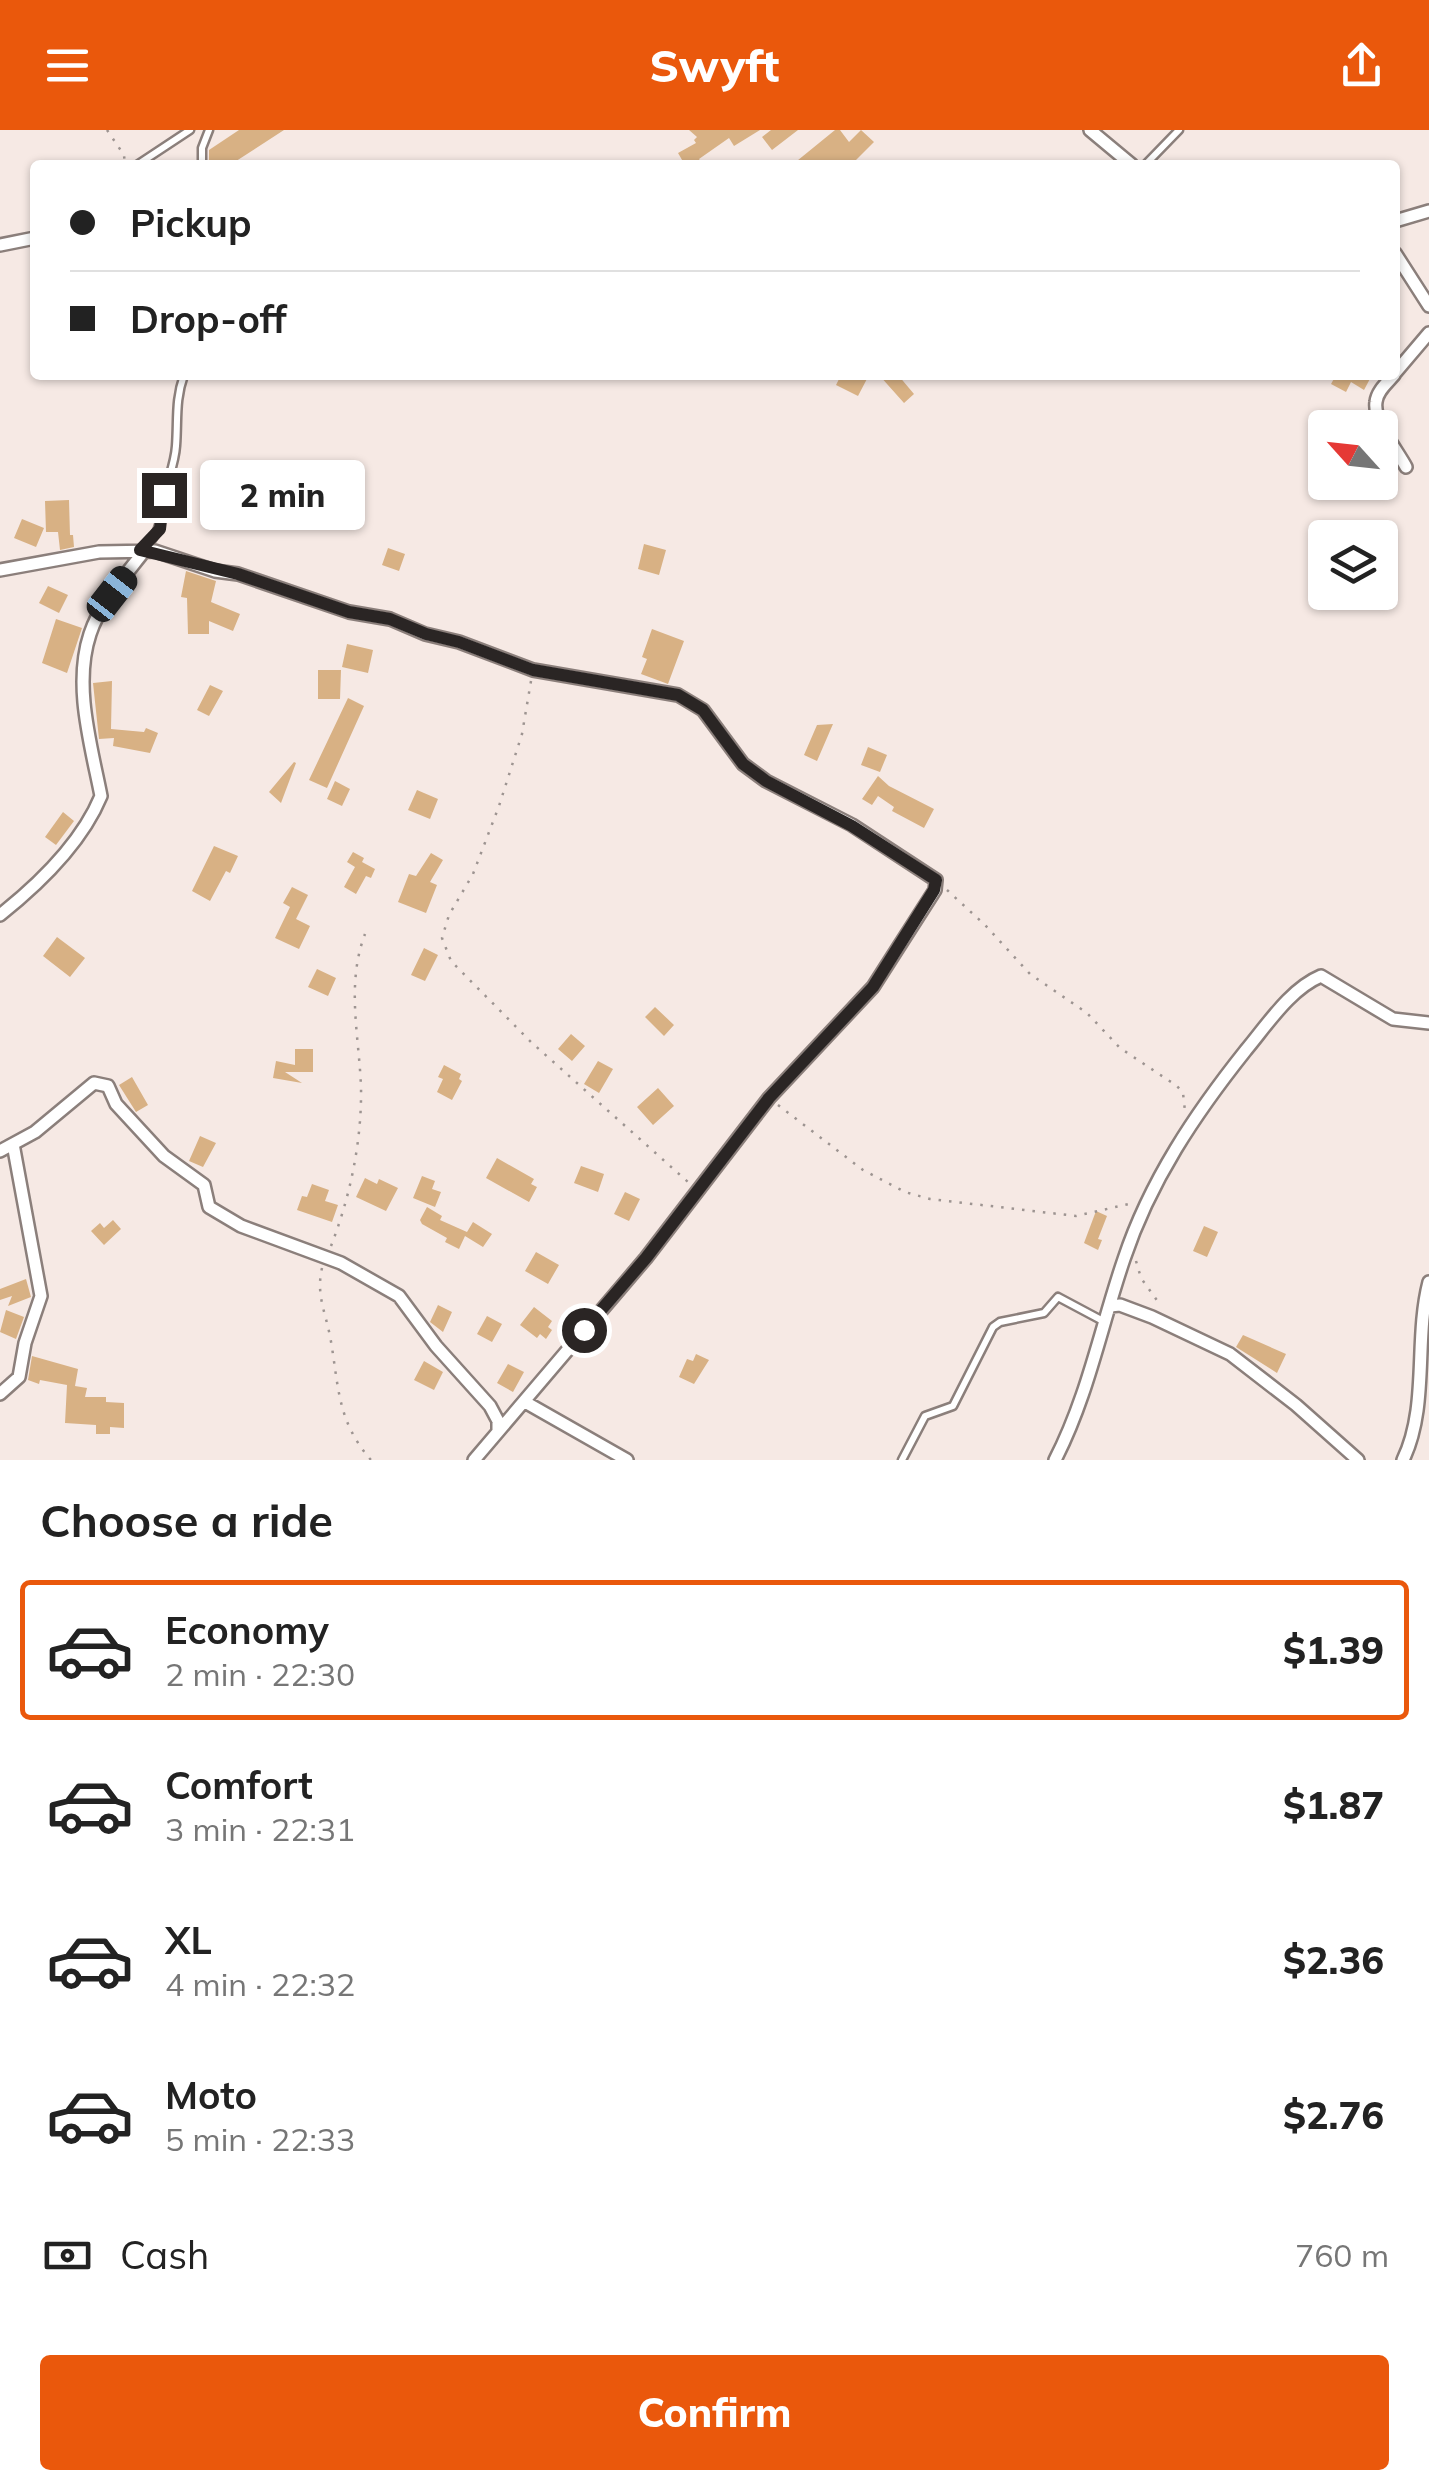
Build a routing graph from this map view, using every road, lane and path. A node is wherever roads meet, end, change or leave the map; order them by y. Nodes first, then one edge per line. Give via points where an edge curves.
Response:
1 (107, 130) edge
2 (190, 130) edge
3 (209, 130) edge
4 (1090, 130) edge
5 (1178, 130) edge
6 (124, 160) edge
7 (144, 160) edge
8 (202, 160) edge
9 (1126, 160) edge
10 (1151, 160) edge
11 (1429, 210) edge
12 (1400, 219) edge
13 (30, 239) edge
14 (0, 246) edge
15 (1400, 262) edge
16 (1429, 306) edge
17 (1429, 333) edge
18 (1400, 367) edge
19 (182, 380) edge
20 (1389, 380) edge
21 (1406, 467) dead end
22 (143, 550) junction
23 (0, 570) edge
24 (533, 670) junction
25 (936, 880) junction
26 (0, 915) edge
27 (365, 934) dead end
28 (1429, 1023) edge
29 (769, 1098) junction
30 (1186, 1133) junction
31 (13, 1144) junction
32 (0, 1151) edge
33 (698, 1190) junction
34 (1146, 1202) junction
35 (1130, 1241) junction
36 (327, 1256) junction
37 (1429, 1282) edge
38 (1110, 1306) junction
39 (1104, 1322) junction
40 (1166, 1322) junction
41 (0, 1394) edge
42 (525, 1402) junction
43 (498, 1431) junction
44 (371, 1460) edge
45 (474, 1460) edge
46 (627, 1460) edge
47 (902, 1460) edge
48 (1055, 1460) edge
49 (1358, 1460) edge
50 (1404, 1460) edge

1 - 6 path
2 - 7 lane
3 - 8 lane
4 - 9 street
5 - 10 lane
11 - 12 street
13 - 14 street
15 - 16 street
17 - 18 street
19 - 22 lane via 162,520
20 - 21 street via 1375,403
22 - 23 street
22 - 24 street via 390,619
22 - 26 street via 100,613 86,652 85,701 101,796 49,870
24 - 25 street via 661,690 692,702 743,764
24 - 33 path via 499,806 442,938 452,962 519,1030
25 - 29 street via 873,987
25 - 30 path via 1030,974 1178,1086
27 - 36 path via 354,966 356,1156
28 - 30 street via 1393,1020 1318,977 1280,1009
29 - 33 street
29 - 34 path via 863,1170 930,1200 1076,1216
30 - 34 street
31 - 32 street
31 - 36 street via 102,1082 164,1156 204,1184 209,1206 240,1226
31 - 41 street via 41,1296 20,1377
33 - 42 street
34 - 35 street
35 - 38 street
35 - 40 path via 1138,1272
36 - 43 street via 399,1296 490,1406
36 - 44 path via 320,1300 340,1408
37 - 50 street via 1419,1422
38 - 39 street
38 - 40 street
39 - 47 lane via 1058,1298 1040,1314 1000,1322 989,1331 954,1406 925,1416
39 - 48 street via 1093,1369
40 - 49 street via 1230,1354
42 - 43 street
42 - 46 street
43 - 45 street

